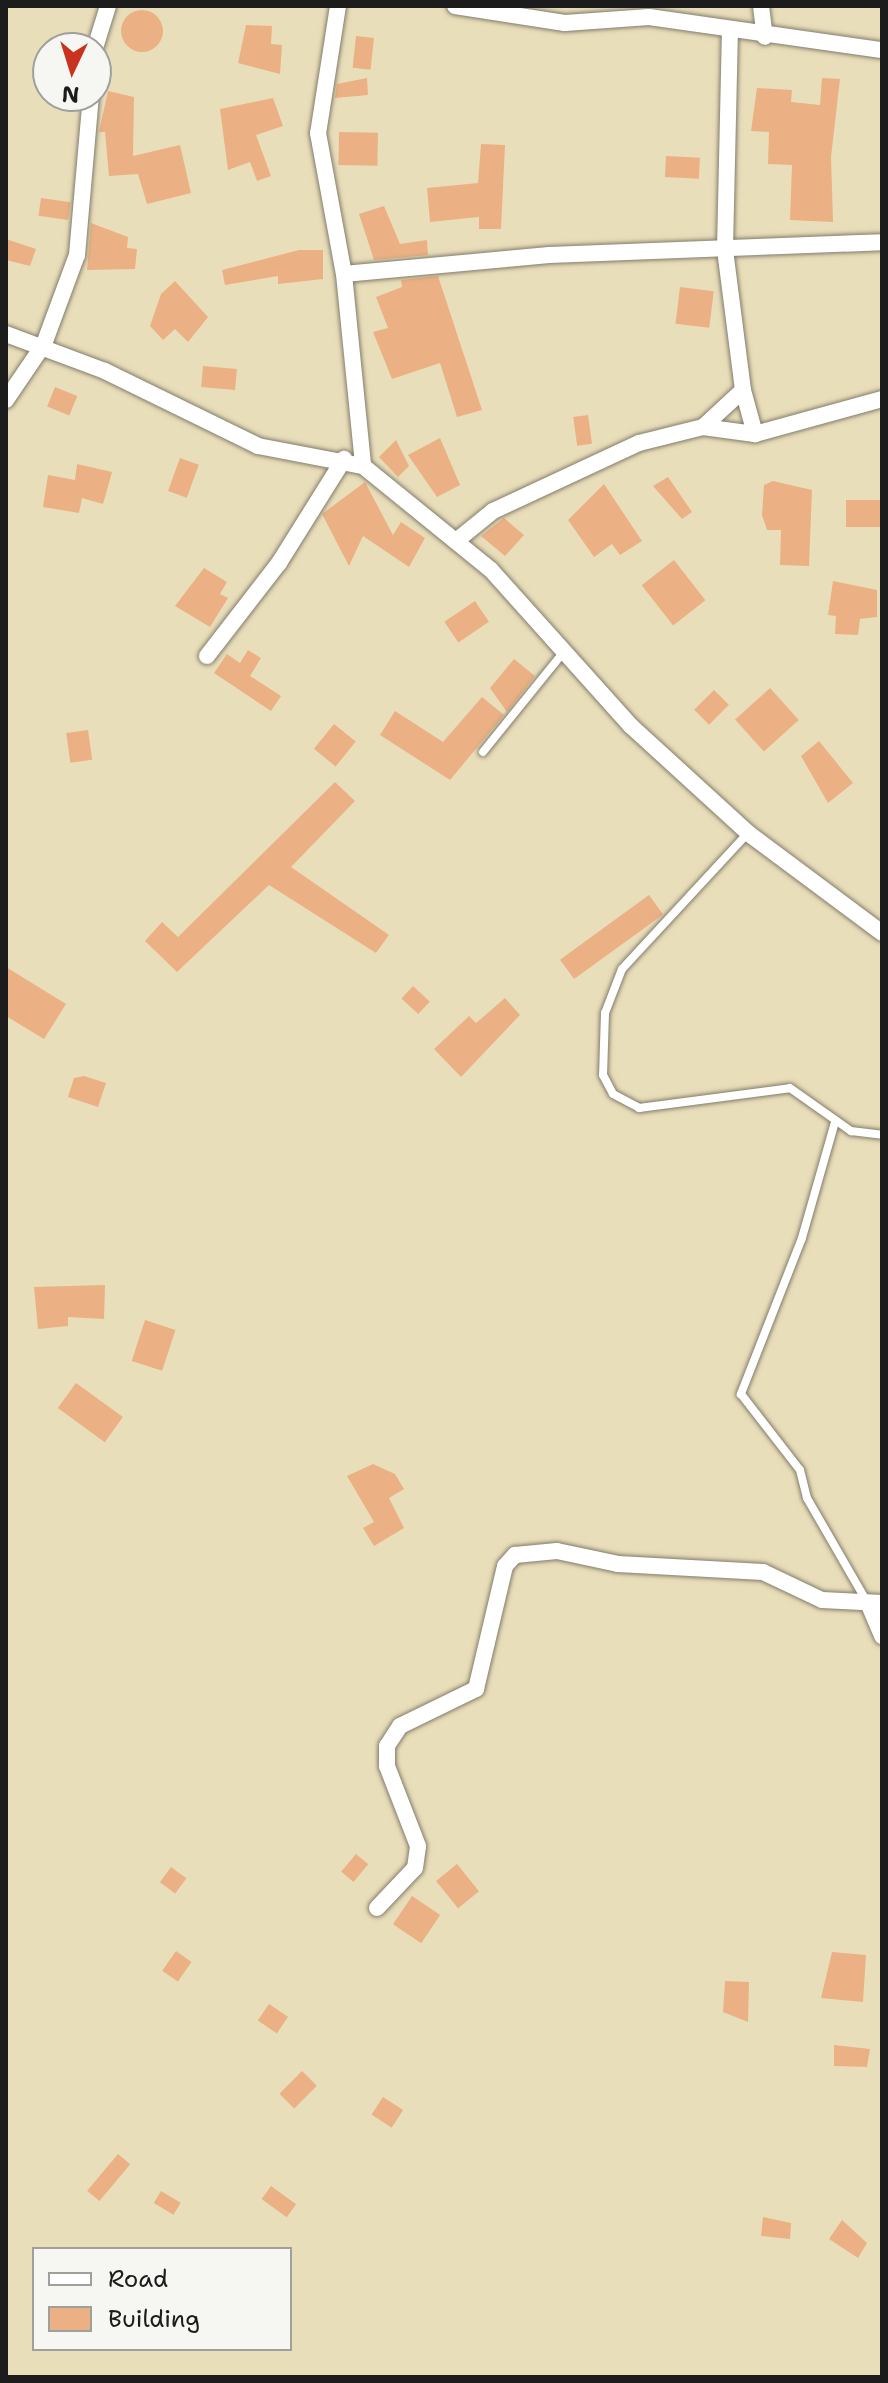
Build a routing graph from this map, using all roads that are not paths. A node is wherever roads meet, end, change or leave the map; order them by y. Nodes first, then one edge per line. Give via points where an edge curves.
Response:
1 (108, 6) edge
2 (338, 6) edge
3 (455, 6) edge
4 (761, 6) edge
5 (730, 31) junction
6 (100, 32) edge
7 (765, 37) junction
8 (882, 50) edge
9 (90, 112) edge
10 (882, 242) edge
11 (725, 249) junction
12 (344, 274) junction
13 (6, 334) edge
14 (44, 344) junction
15 (743, 390) junction
16 (882, 399) edge
17 (6, 400) edge
18 (703, 427) junction
19 (755, 434) junction
20 (344, 459) junction
21 (363, 466) junction
22 (456, 541) junction
23 (563, 653) junction
24 (207, 656) dead end
25 (483, 752) dead end
26 (748, 833) junction
27 (882, 933) edge
28 (835, 1122) junction
29 (882, 1135) edge
30 (876, 1604) edge
31 (882, 1636) edge
32 (377, 1908) dead end

1 - 6 street
2 - 12 street via 318,133
3 - 5 street via 565,23 649,17
4 - 7 street
5 - 7 street
5 - 11 street
7 - 8 street
9 - 14 street via 77,255
10 - 11 street
11 - 12 street
11 - 15 street
12 - 21 street
13 - 14 street
14 - 17 street
14 - 20 street via 258,446
15 - 18 street
15 - 19 street
16 - 19 street
18 - 19 street
18 - 22 street via 639,443 493,511
20 - 21 street
20 - 24 street via 279,563
21 - 22 street
22 - 23 street via 523,602
23 - 25 lane
23 - 26 street
26 - 27 street
26 - 28 lane via 622,969 605,1013 603,1075 613,1094 639,1108 790,1088
28 - 29 lane
28 - 30 lane via 802,1238 741,1394 800,1470 807,1498
30 - 31 street
30 - 32 street via 800,1594 763,1572 618,1564 557,1551 515,1555 505,1566 476,1689 400,1726 387,1746 418,1846 415,1868

